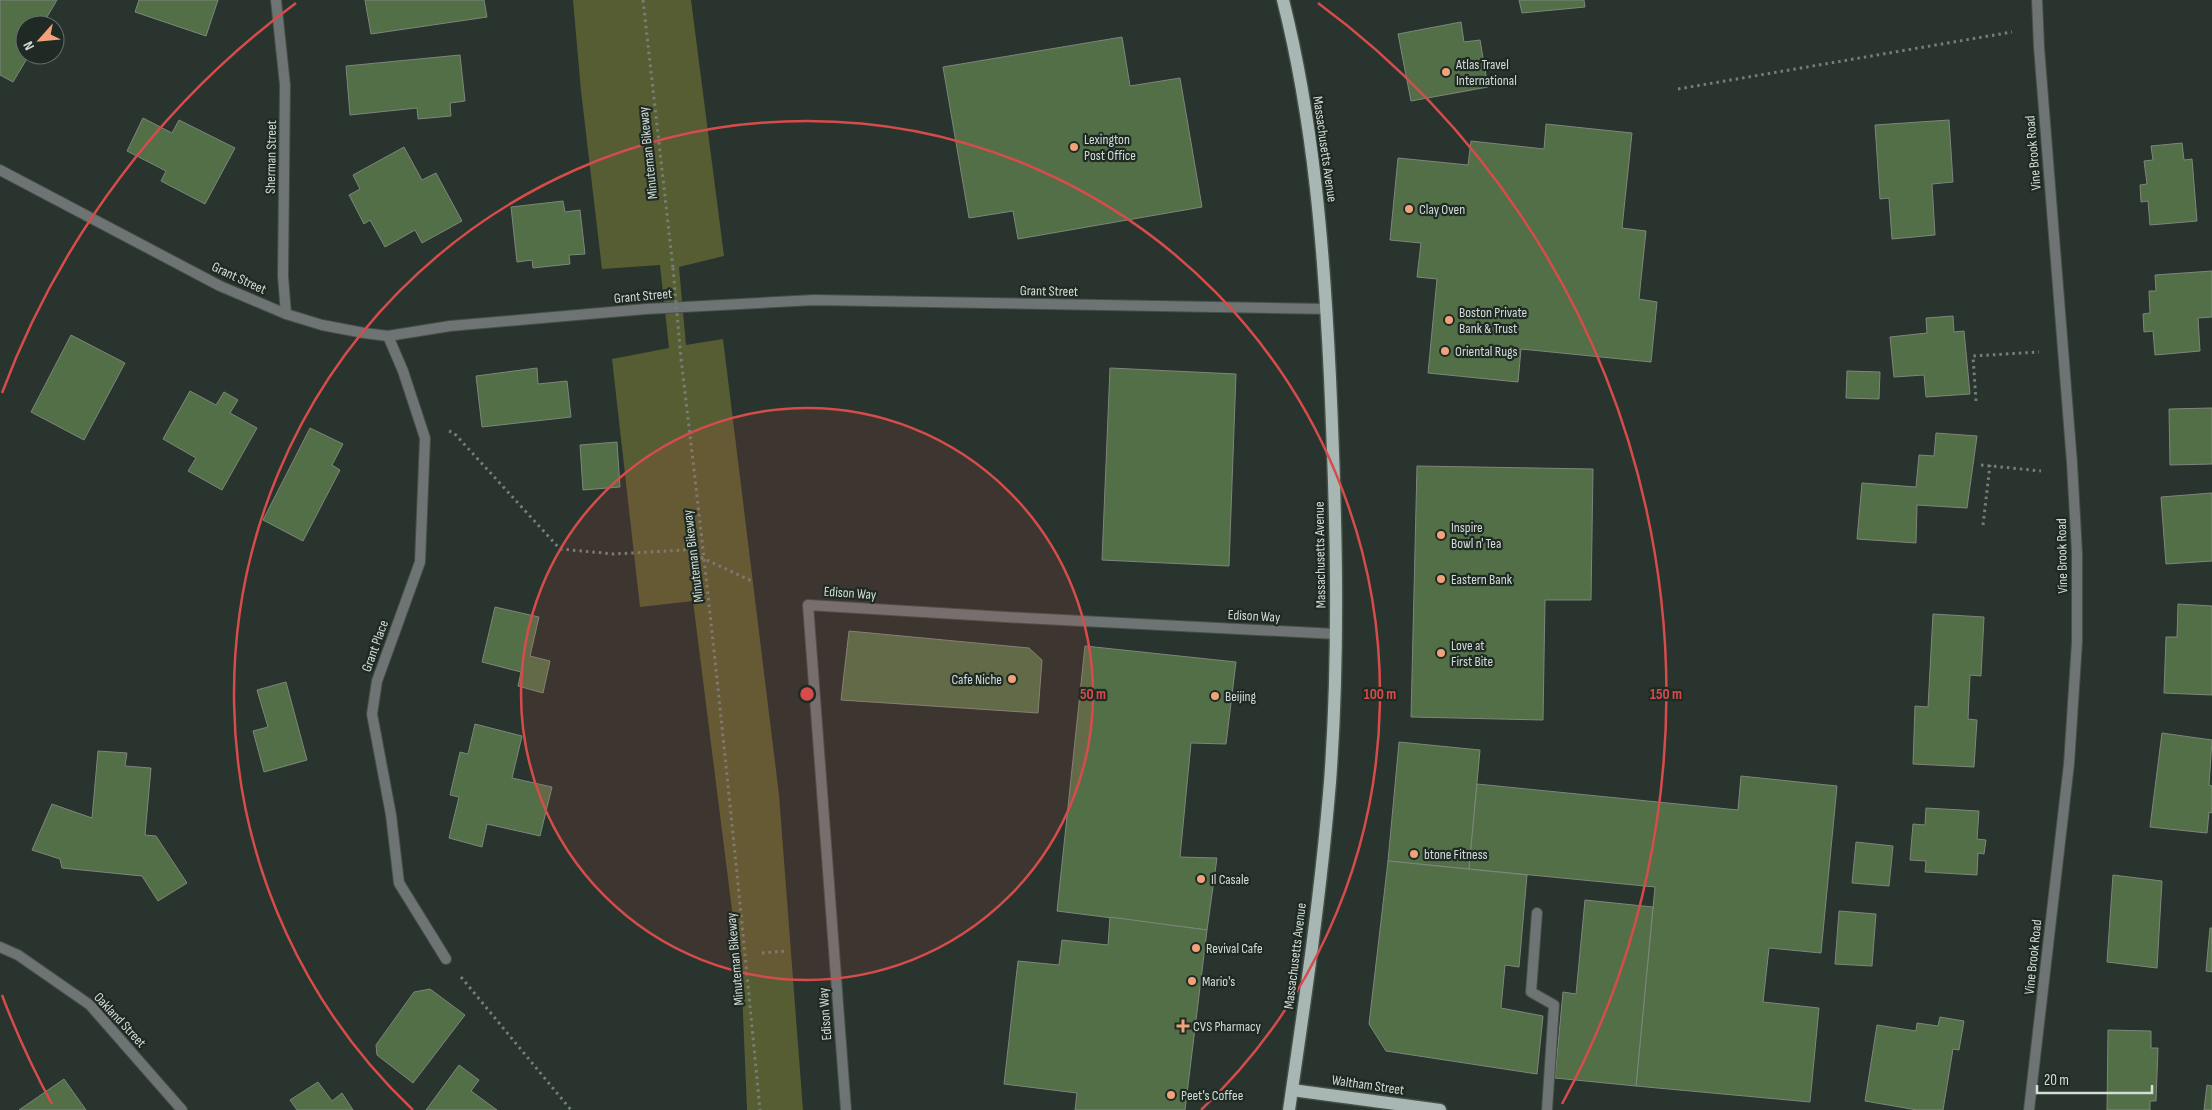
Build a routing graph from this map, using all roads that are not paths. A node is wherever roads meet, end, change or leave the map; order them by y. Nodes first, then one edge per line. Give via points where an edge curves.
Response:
1 (276, 0) edge
2 (1283, 0) edge
3 (2037, 0) edge
4 (0, 170) edge
5 (1327, 309) junction
6 (286, 314) junction
7 (388, 336) junction
8 (1336, 634) junction
9 (1537, 913) dead end
10 (0, 947) edge
11 (446, 959) road end
12 (1292, 1090) junction
13 (182, 1110) edge
14 (846, 1110) edge
15 (1289, 1110) edge
16 (1440, 1110) edge
17 (1547, 1110) edge
18 (2029, 1110) edge

1 - 6 street, Sherman Street via 285,85 283,276
2 - 5 main road, Massachusetts Avenue via 1294,44 1310,142
3 - 18 street, Vine Brook Road via 2072,463 2077,642 2071,748
4 - 6 street, Grant Street via 220,286
5 - 7 street, Grant Street via 814,300 636,310 450,326
5 - 8 main road, Massachusetts Avenue
6 - 7 street, Grant Street via 322,325
7 - 11 street, Grant Place via 425,438 420,562 377,681 372,714 392,815 399,882
8 - 12 main road, Massachusetts Avenue via 1330,783 1315,928
8 - 14 street, Edison Way via 808,605
9 - 17 street via 1531,992 1554,1005
10 - 13 street, Oakland Street via 18,954 90,1006
12 - 15 main road, Massachusetts Avenue
12 - 16 main road, Waltham Street

